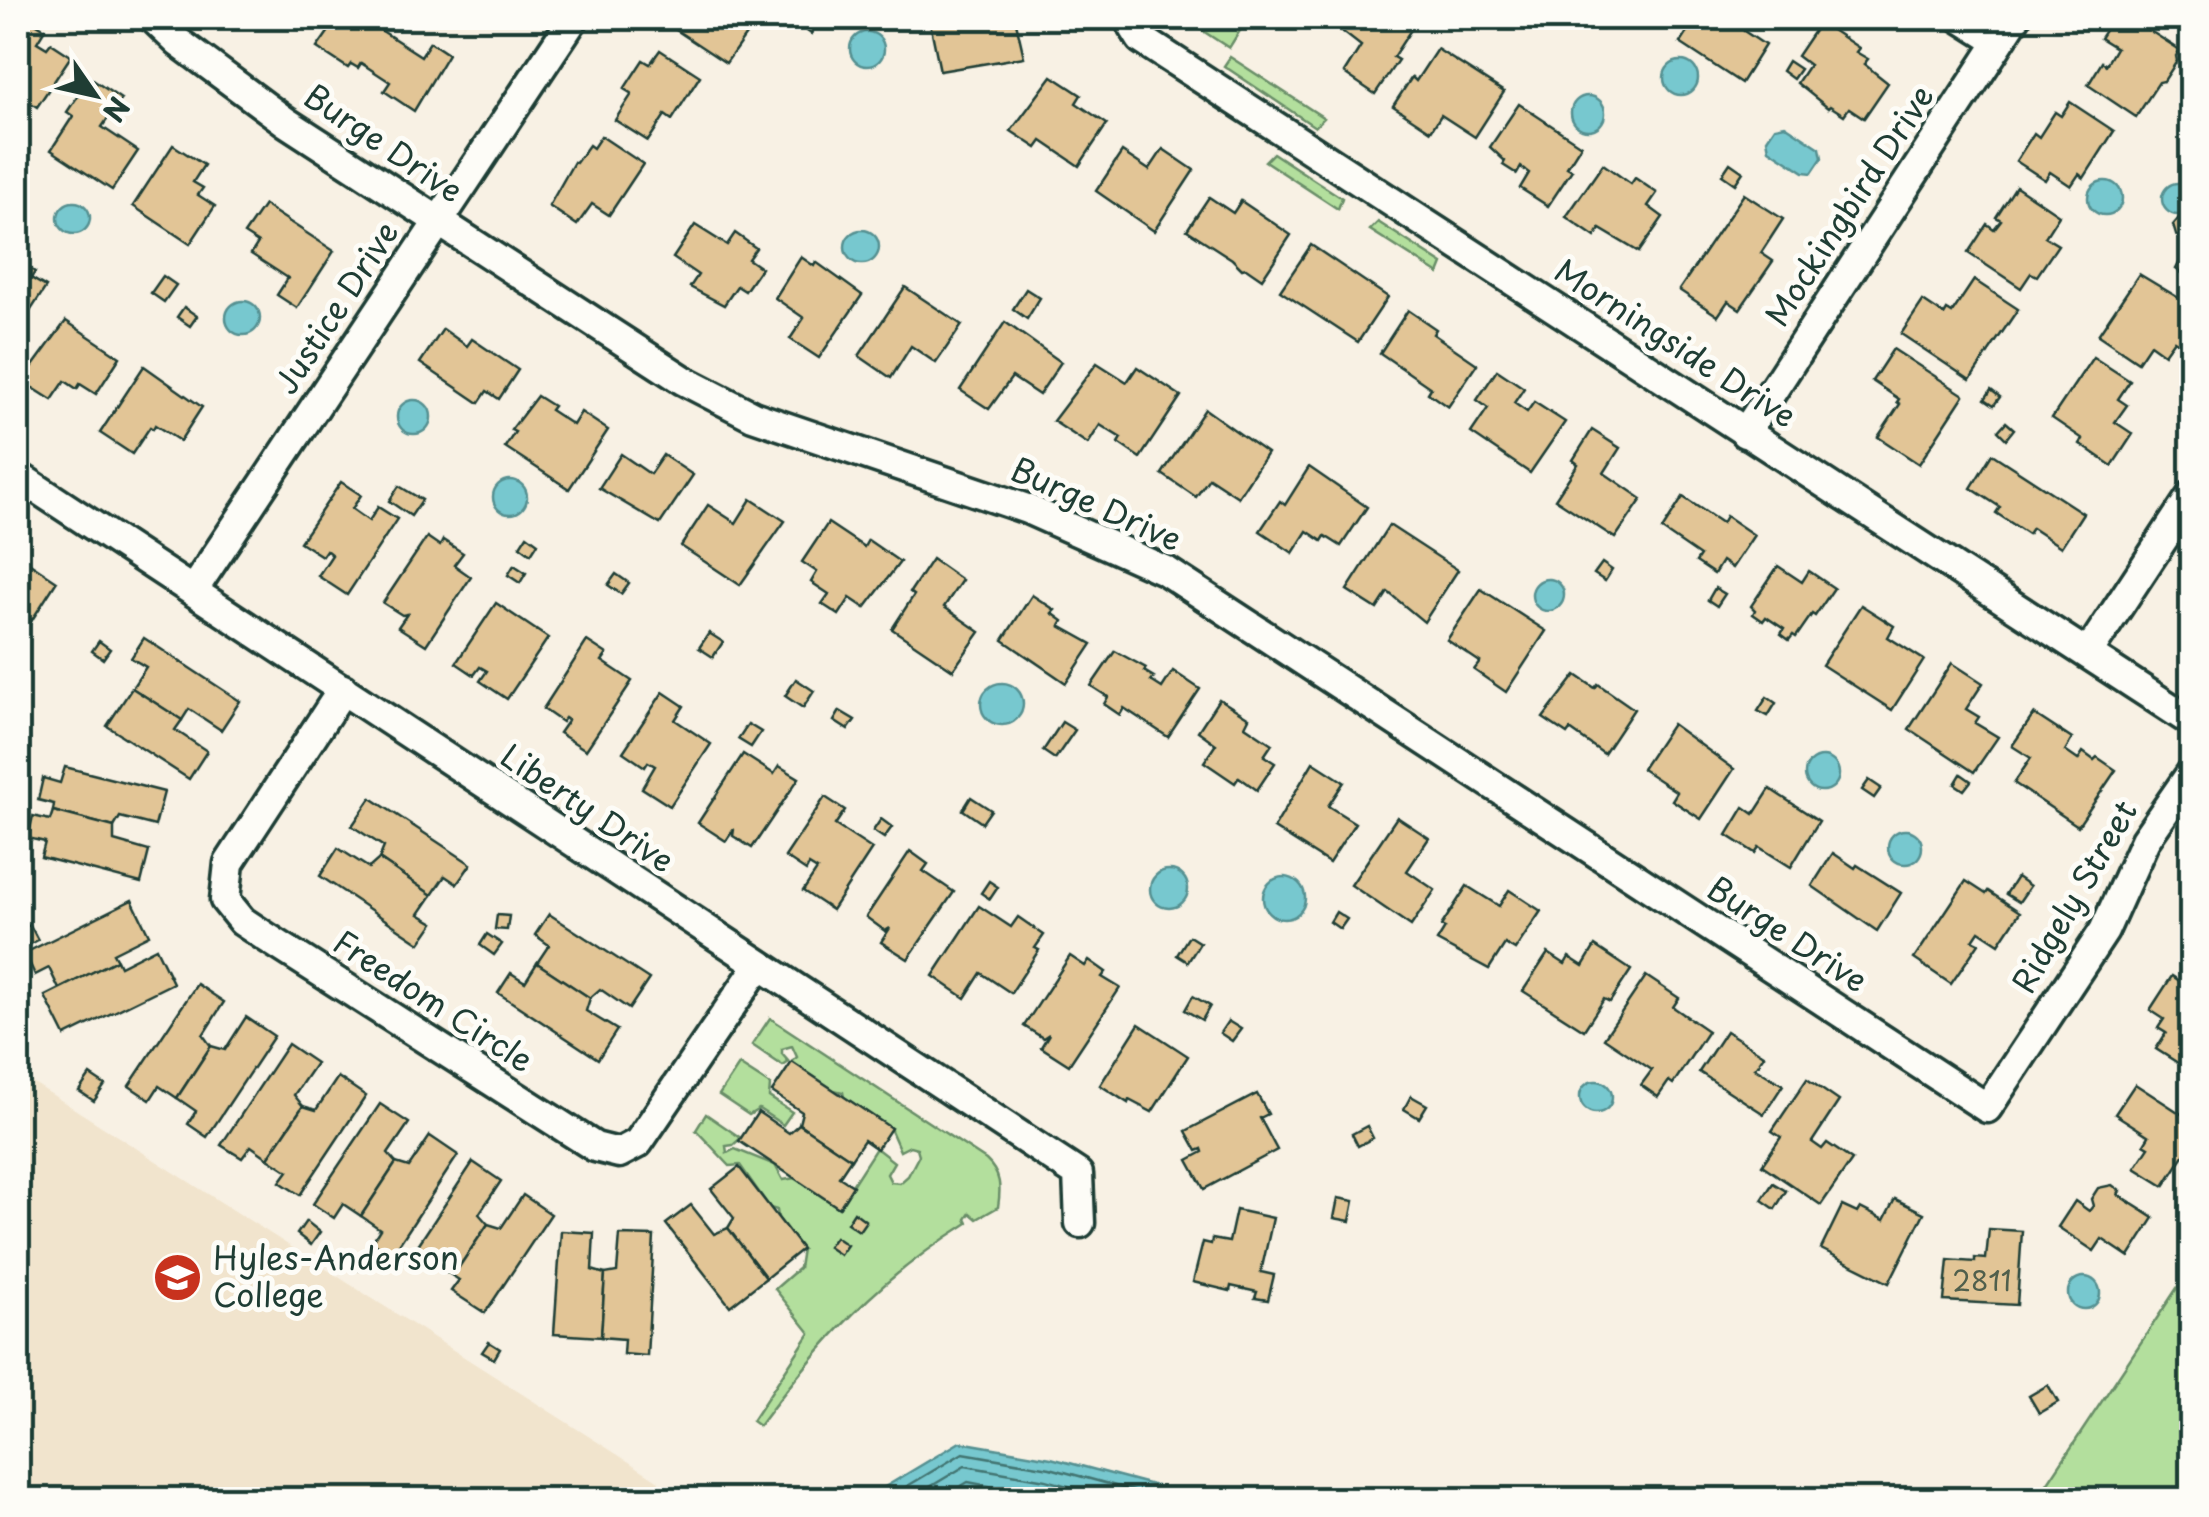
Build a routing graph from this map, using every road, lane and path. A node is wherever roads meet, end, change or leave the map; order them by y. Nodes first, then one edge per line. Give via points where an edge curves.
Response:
1 (153, 18) edge
2 (574, 18) edge
3 (1128, 18) edge
4 (1961, 18) edge
5 (2015, 18) edge
6 (1999, 42) junction
7 (436, 222) junction
8 (1745, 432) junction
9 (18, 476) edge
10 (2192, 494) edge
11 (194, 589) junction
12 (2088, 653) junction
13 (344, 689) junction
14 (2192, 722) edge
15 (2192, 772) edge
16 (759, 965) junction
17 (1987, 1108) joint
18 (1080, 1223) dead end

1 - 7 street, Burge Drive via 286,122
2 - 7 street, Justice Drive
3 - 8 street, Morningside Drive via 1141,39
4 - 6 street
5 - 6 street, Mockingbird Drive
6 - 8 street, Mockingbird Drive
7 - 11 street, Justice Drive
7 - 17 street, Burge Drive via 683,380 754,416 1027,509 1166,570
8 - 12 street, Morningside Drive
9 - 11 street, Liberty Drive
10 - 12 street
11 - 13 street, Liberty Drive
12 - 14 street, Morningside Drive
13 - 16 street, Liberty Drive
13 - 16 street, Freedom Circle via 229,863 225,900 266,937 595,1147 619,1153 638,1144
15 - 17 street, Ridgely Street via 2145,840 2104,930
16 - 18 street, Liberty Drive via 1078,1174

